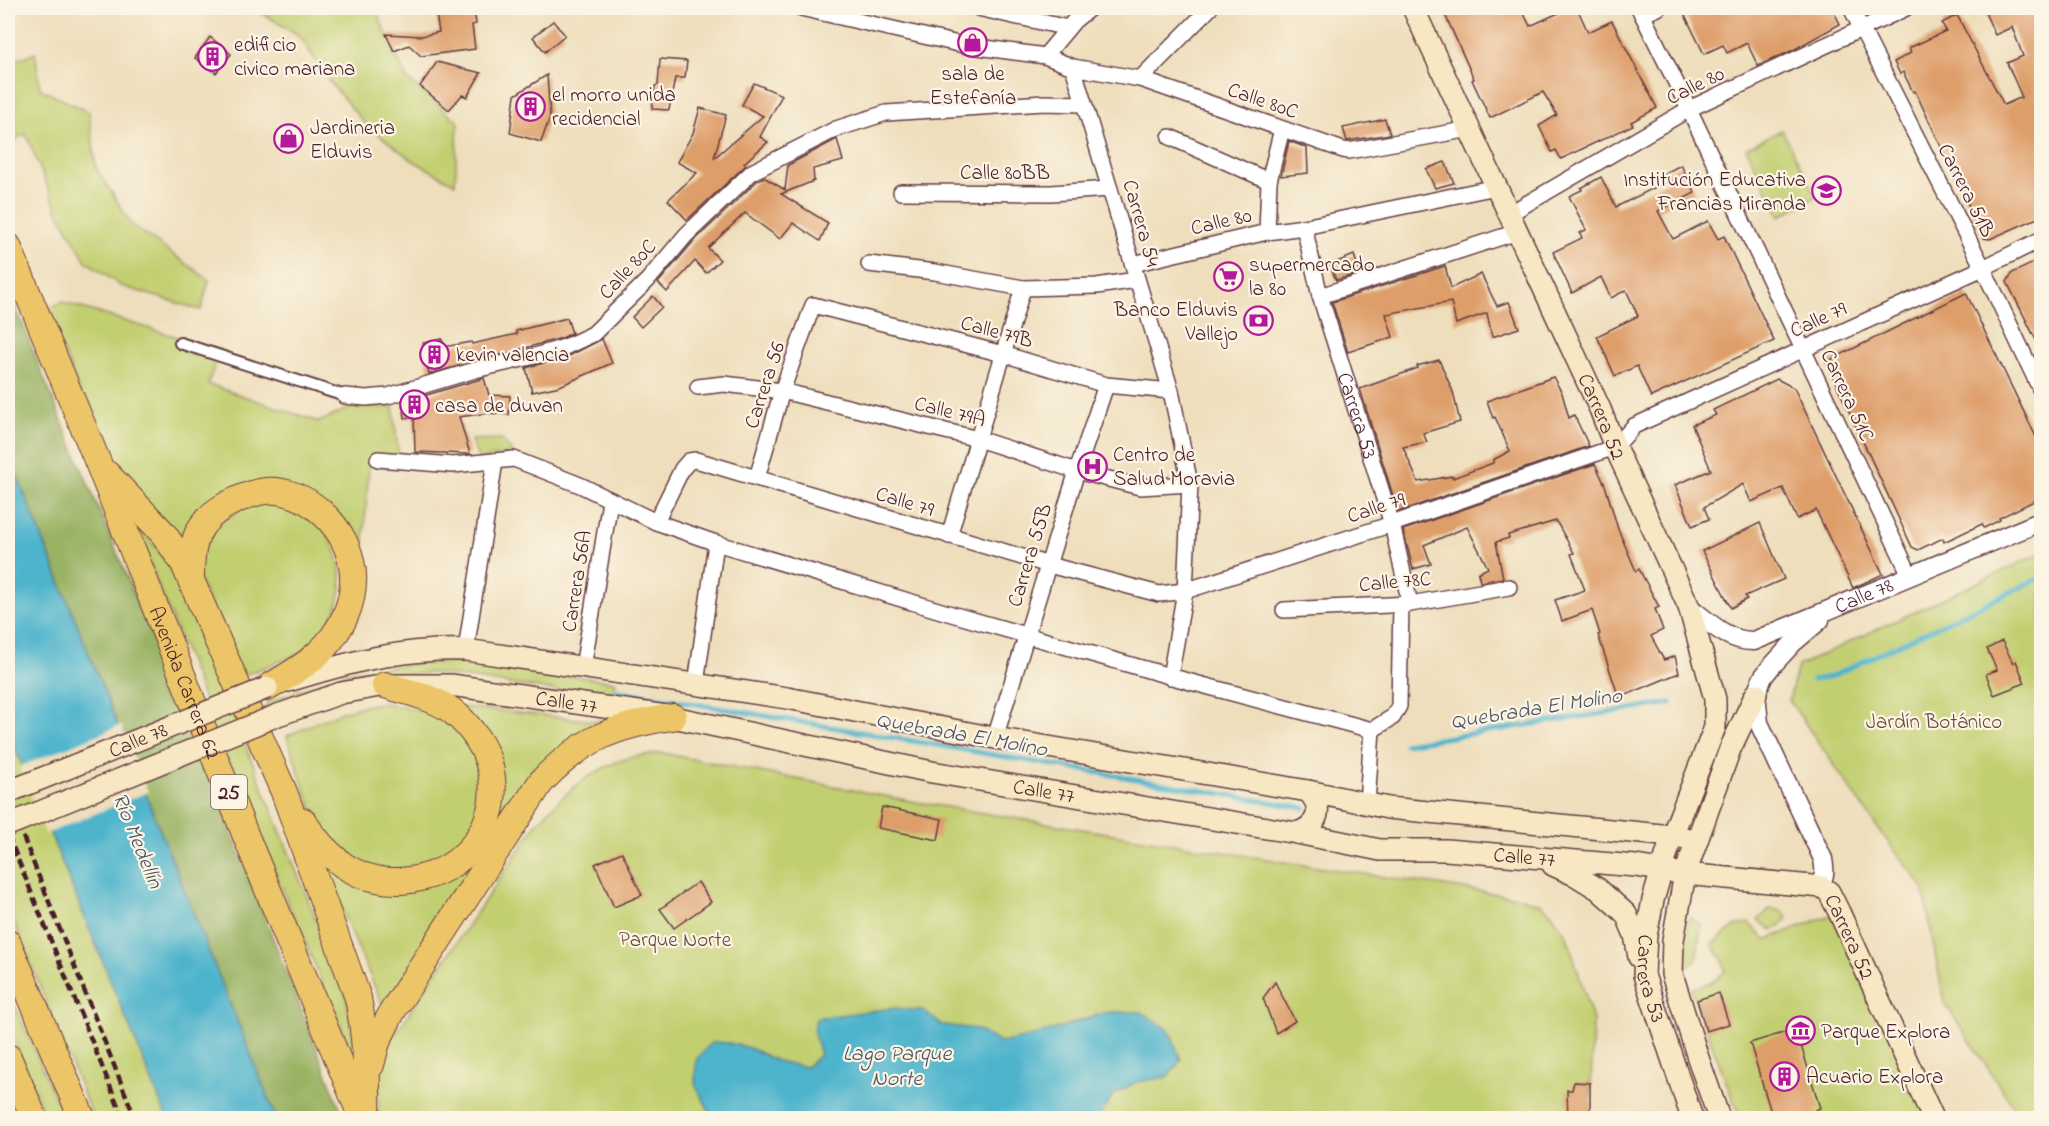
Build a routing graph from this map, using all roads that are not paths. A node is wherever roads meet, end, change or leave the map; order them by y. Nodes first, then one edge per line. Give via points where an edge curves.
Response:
1 (801, 8) edge
2 (978, 8) edge
3 (1090, 8) edge
4 (1210, 8) edge
5 (1413, 8) edge
6 (1658, 8) edge
7 (1851, 8) edge
8 (1906, 8) edge
9 (1640, 11) edge
10 (1068, 28) junction
11 (1861, 30) junction
12 (1045, 56) junction
13 (1073, 67) junction
14 (1140, 79) junction
15 (1083, 104) junction
16 (1689, 109) junction
17 (1282, 129) junction
18 (1470, 129) junction
19 (1170, 137) dead end
20 (1269, 181) junction
21 (1496, 187) junction
22 (1110, 189) junction
23 (901, 192) dead end
24 (1513, 223) junction
25 (1304, 227) junction
26 (1267, 232) junction
27 (2042, 239) edge
28 (8, 246) edge
29 (869, 264) dead end
30 (1133, 264) junction
31 (1983, 268) junction
32 (1136, 280) junction
33 (1023, 288) junction
34 (1320, 296) junction
35 (813, 305) joint
36 (180, 343) dead end
37 (1803, 349) junction
38 (1003, 354) junction
39 (1106, 386) junction
40 (698, 387) dead end
41 (782, 391) junction
42 (1171, 392) junction
43 (2042, 393) edge
44 (345, 396) joint
45 (978, 439) junction
46 (1615, 447) junction
47 (378, 459) dead end
48 (495, 461) junction
49 (99, 465) junction
50 (1077, 471) junction
51 (757, 478) junction
52 (1190, 484) junction
53 (610, 501) junction
54 (2042, 521) edge
55 (656, 522) junction
56 (1392, 524) junction
57 (949, 536) junction
58 (716, 543) junction
59 (1048, 565) junction
60 (1910, 575) junction
61 (191, 576) junction
62 (1509, 587) dead end
63 (1185, 591) junction
64 (1405, 604) junction
65 (1689, 607) junction
66 (1284, 610) dead end
67 (1832, 610) junction
68 (1027, 635) junction
69 (466, 650) junction
70 (583, 668) junction
71 (1170, 676) junction
72 (696, 684) junction
73 (384, 685) junction
74 (267, 688) junction
75 (1756, 694) junction
76 (278, 715) joint
77 (673, 717) junction
78 (1372, 730) junction
79 (995, 738) junction
80 (1308, 791) junction
81 (8, 792) edge
82 (285, 792) junction
83 (1367, 804) junction
84 (8, 825) edge
85 (1297, 833) junction
86 (1672, 836) junction
87 (1697, 840) junction
88 (1538, 859) junction
89 (1661, 870) junction
90 (1685, 874) junction
91 (1817, 886) junction
92 (8, 943) edge
93 (1644, 975) junction
94 (8, 1057) edge
95 (368, 1076) junction
96 (34, 1119) edge
97 (82, 1119) edge
98 (362, 1119) edge
99 (367, 1119) edge
100 (1692, 1119) edge
101 (1719, 1119) edge
102 (1933, 1119) edge

1 - 12 street, Calle 80C via 963,45
2 - 10 street
3 - 10 street
4 - 14 street
5 - 18 main road, Carrera 52
6 - 9 street
7 - 11 street, Carrera 51B
8 - 11 street, Calle 80
9 - 16 street, Carrera 51C
10 - 12 street
11 - 16 street, Calle 80
11 - 31 street, Carrera 51B
12 - 13 street, Calle 80C
13 - 14 street, Calle 80C
13 - 15 street, Carrera 54
14 - 17 street, Calle 80C
15 - 22 street, Carrera 54
15 - 44 street, Calle 80C via 886,113 836,129 752,172 593,334 565,347 388,396
16 - 24 street, Calle 80
16 - 37 street, Carrera 51C
17 - 18 street, Calle 80C via 1350,151
17 - 20 street
18 - 21 main road, Carrera 52
19 - 20 street
20 - 26 street
21 - 24 main road, Carrera 52
21 - 25 street, Calle 80
22 - 23 street, Calle 80BB via 1051,194
22 - 30 street, Carrera 54
24 - 34 street, Calle 80
24 - 46 main road, Carrera 52
25 - 26 street, Calle 80
25 - 34 street, Carrera 53
26 - 30 street, Calle 80
27 - 31 street, Calle 79
28 - 49 highway, Avenida Carrera 62 / 25
29 - 33 street
30 - 32 street, Carrera 54
31 - 37 street, Calle 79
31 - 43 street, Carrera 51B
32 - 33 street via 1097,286
32 - 42 street, Carrera 54
33 - 38 street
34 - 56 street, Carrera 53
35 - 38 street, Calle 79B
35 - 41 street, Carrera 56
36 - 44 street, Calle 80C
37 - 46 street, Calle 79 via 1634,426
37 - 60 street, Carrera 51C
38 - 39 street, Calle 79B
38 - 45 street
39 - 42 street, Calle 79B
39 - 50 street, Carrera 55B
40 - 41 street, Calle 79A via 724,384
41 - 45 street, Calle 79A
41 - 51 street, Carrera 56
42 - 52 street, Carrera 54
45 - 50 street, Calle 79A
45 - 57 street
46 - 56 street, Calle 79
46 - 65 main road, Carrera 52
47 - 48 street via 453,465
48 - 53 street via 514,459
48 - 69 street
49 - 61 highway via 164,533
49 - 98 highway, Avenida Carrera 62 / 25
50 - 52 street, Calle 79A via 1140,487
50 - 59 street, Carrera 55B
51 - 55 street, Calle 79 via 689,460
51 - 57 street, Calle 79
52 - 63 street, Carrera 54
53 - 55 street
53 - 70 street, Carrera 56A
54 - 60 street, Calle 78
55 - 58 street
56 - 63 street, Calle 79
56 - 64 street, Carrera 53
57 - 59 street, Calle 79
58 - 68 street
58 - 72 street
59 - 63 street, Calle 79 via 1159,594
59 - 68 street, Carrera 55B
60 - 67 street, Calle 78
61 - 74 highway via 193,542 205,521 224,506 253,493 282,492 296,496 308,501 333,526 351,560 354,582 346,616 323,650
61 - 82 highway
62 - 64 street, Calle 78C
63 - 71 street, Carrera 54
64 - 66 street, Calle 78C
64 - 78 street, Carrera 53 via 1398,706 1393,717
65 - 67 street, Calle 78 via 1722,632 1746,641
65 - 86 main road, Carrera 52 via 1715,699 1715,727
67 - 75 street via 1770,668
68 - 71 street
68 - 79 street, Carrera 55B
69 - 70 main road, Calle 77
69 - 74 main road, Calle 77 via 401,653
70 - 72 main road, Calle 77
71 - 78 street
72 - 79 main road, Calle 77
73 - 76 main road, Calle 77 via 332,696
73 - 77 main road, Calle 77 via 451,685
73 - 82 highway via 451,711 480,743 493,785 491,811 484,831 468,851 430,877 384,880 362,874 343,865 324,847
74 - 81 main road, Calle 78, bridge
75 - 87 main road via 1730,749
75 - 91 street, Carrera 52 via 1759,723 1824,859 1823,881
76 - 84 main road, Calle 78, bridge
77 - 85 main road, Calle 77 via 932,772
77 - 95 highway via 640,722 603,735 568,757 541,782 392,1012 377,1042
78 - 83 street
79 - 80 main road, Calle 77
80 - 83 main road, Calle 77
80 - 85 main road via 1316,799 1318,810 1308,829
82 - 95 highway via 358,998
83 - 86 main road, Calle 77
85 - 88 main road, Calle 77 via 1380,850 1446,850
86 - 87 main road, Calle 77
86 - 89 main road, Carrera 53
87 - 90 main road
88 - 89 main road, Calle 77
88 - 93 main road via 1598,889 1626,914
89 - 90 main road, Calle 77
89 - 93 main road, Carrera 53 via 1646,936
90 - 91 main road, Calle 77
90 - 101 main road, Carrera 53 via 1673,940 1672,974
91 - 102 main road, Carrera 52 via 1826,889 1834,902
92 - 97 highway
93 - 100 main road, Carrera 53
94 - 96 highway
95 - 99 highway

